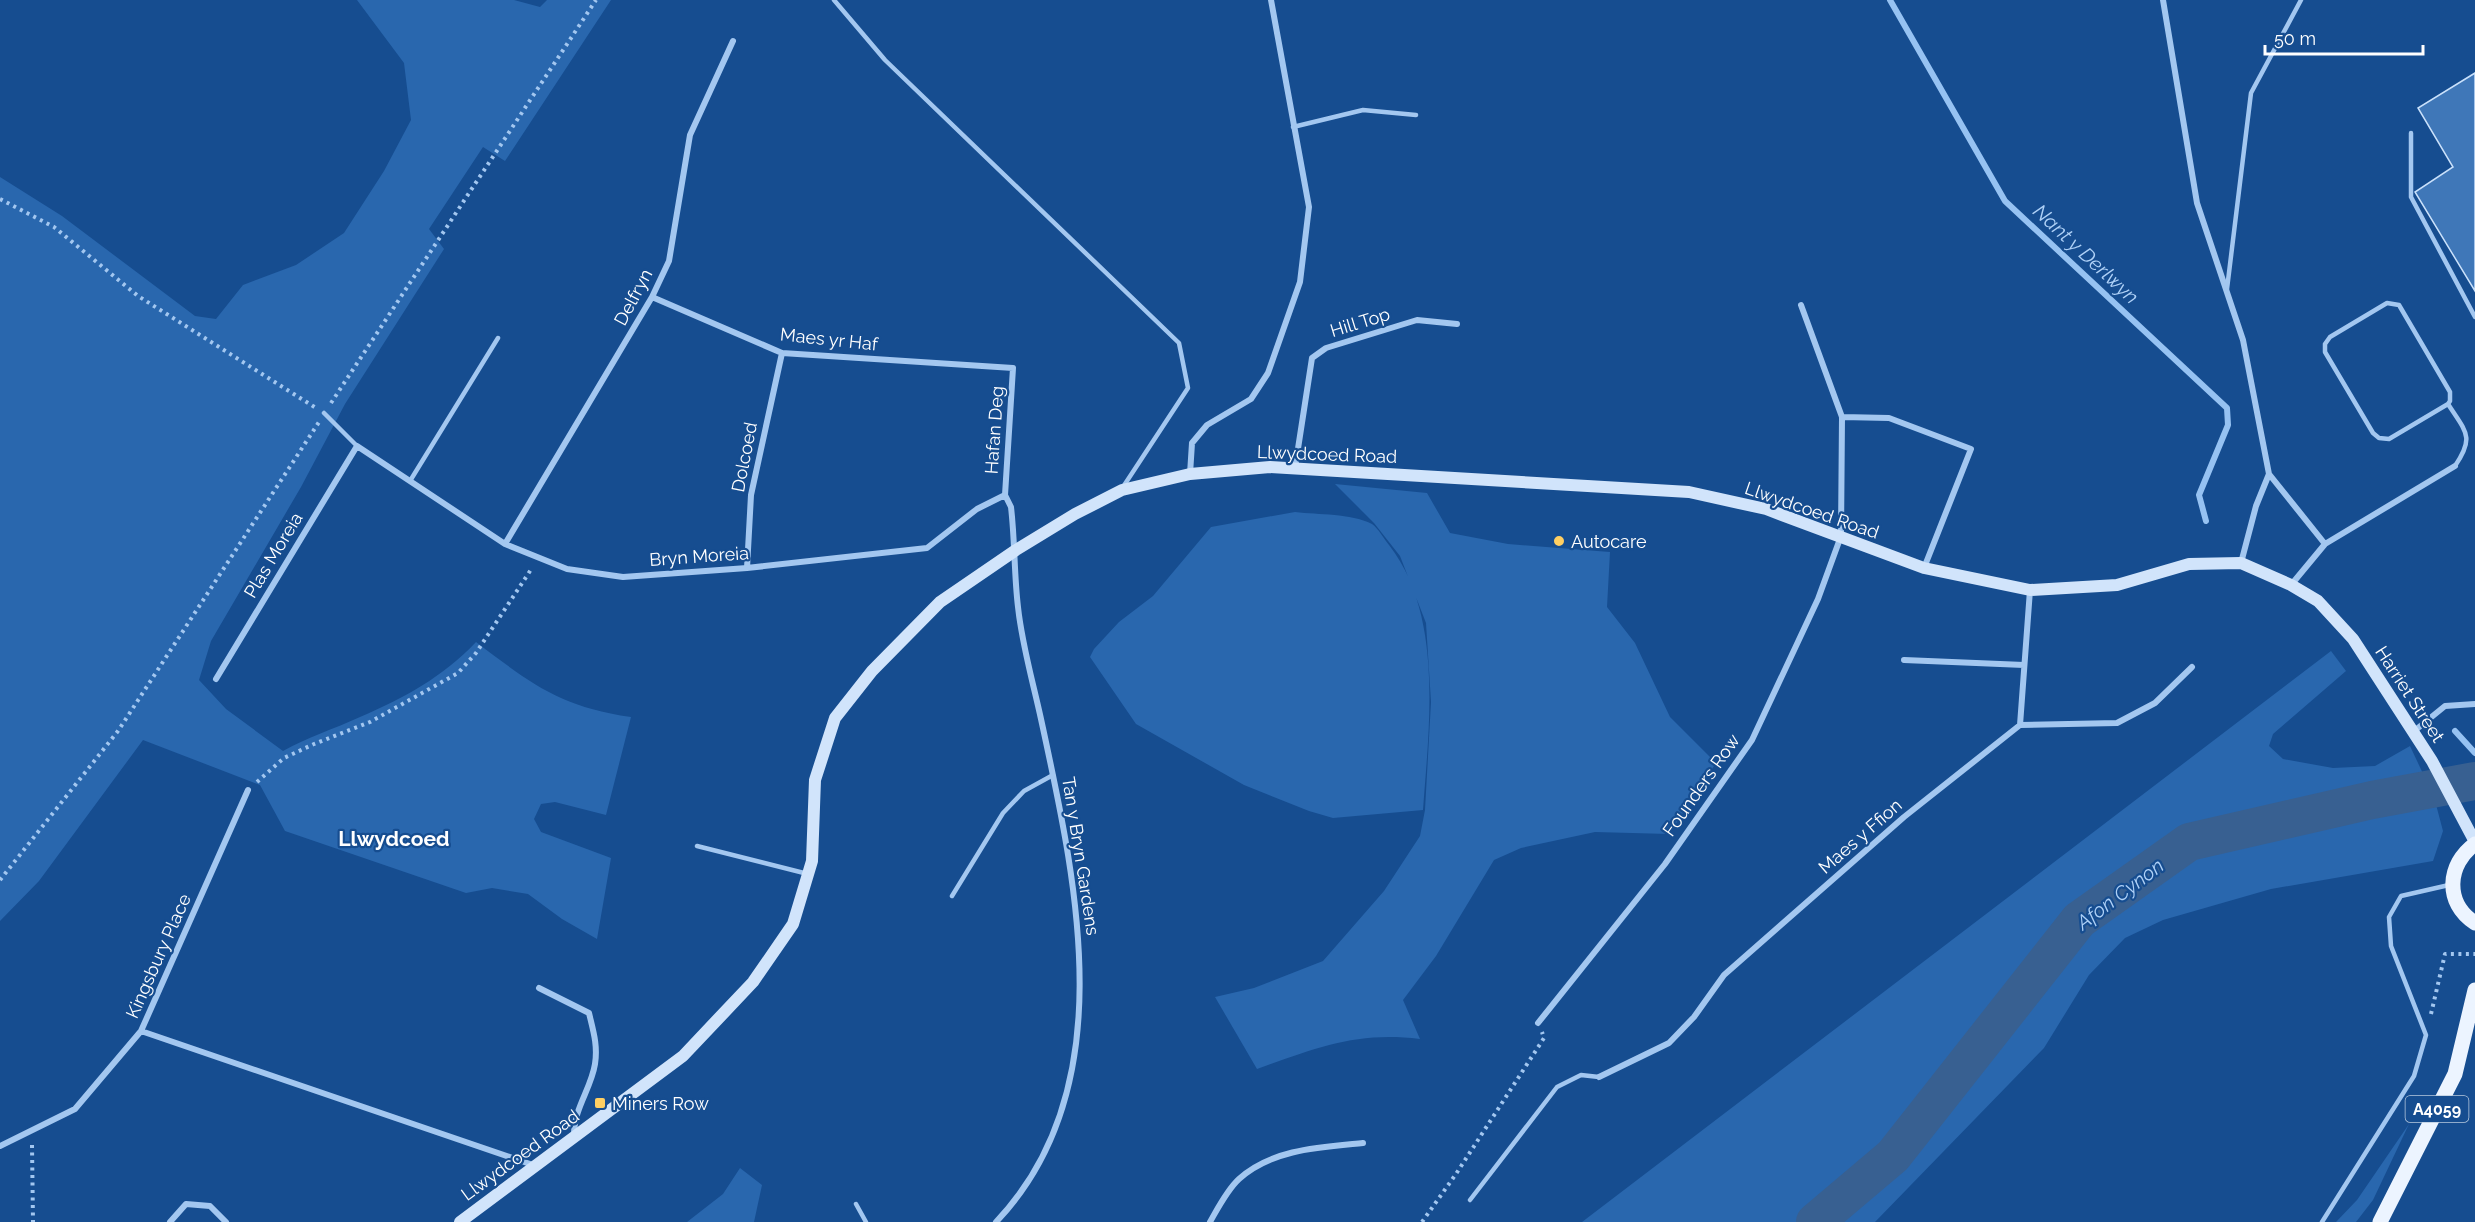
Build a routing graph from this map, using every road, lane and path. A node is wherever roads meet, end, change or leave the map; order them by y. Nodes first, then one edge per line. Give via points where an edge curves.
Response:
1 (596, 0) edge
2 (834, 0) edge
3 (1271, 0) edge
4 (2163, 0) edge
5 (2301, 0) edge
6 (733, 41) dead end
7 (1416, 115) dead end
8 (1293, 127) junction
9 (2411, 133) dead end
10 (0, 199) edge
11 (2227, 291) junction
12 (652, 297) junction
13 (1801, 305) dead end
14 (2475, 317) edge
15 (1457, 324) dead end
16 (498, 338) dead end
17 (782, 353) junction
18 (1013, 368) joint
19 (2448, 404) junction
20 (324, 413) junction
21 (1842, 417) junction
22 (357, 446) junction
23 (2475, 446) edge
24 (2468, 450) junction
25 (2455, 466) joint
26 (1295, 468) junction
27 (1190, 474) junction
28 (2269, 474) junction
29 (410, 481) junction
30 (1122, 490) junction
31 (1005, 495) junction
32 (1840, 536) junction
33 (2325, 543) junction
34 (505, 544) junction
35 (1016, 550) junction
36 (539, 558) junction
37 (2241, 563) junction
38 (747, 568) junction
39 (1924, 568) junction
40 (2291, 585) junction
41 (2030, 590) junction
42 (1904, 660) dead end
43 (2024, 665) junction
44 (2192, 667) dead end
45 (216, 679) dead end
46 (2475, 704) edge
47 (2020, 725) junction
48 (2414, 732) junction
49 (1053, 775) junction
50 (248, 790) joint
51 (2475, 843) edge
52 (697, 846) dead end
53 (808, 873) junction
54 (0, 880) edge
55 (2452, 884) junction
56 (952, 896) dead end
57 (2475, 923) edge
58 (2475, 954) edge
59 (539, 988) dead end
60 (2475, 990) edge
61 (1538, 1023) joint
62 (141, 1031) junction
63 (2426, 1035) junction
64 (1599, 1077) joint
65 (32, 1130) junction
66 (574, 1139) junction
67 (1363, 1143) dead end
68 (0, 1146) edge
69 (533, 1165) junction
70 (1470, 1200) dead end
71 (856, 1204) dead end
72 (33, 1222) edge
73 (170, 1222) edge
74 (226, 1222) edge
75 (460, 1222) edge
76 (866, 1222) edge
77 (996, 1222) edge
78 (1210, 1222) edge
79 (1422, 1222) edge
80 (2322, 1222) edge
81 (2380, 1222) edge

1 - 20 path
2 - 30 lane via 885,60 1179,343 1188,388
3 - 8 street
4 - 11 street via 2197,203
5 - 11 lane via 2251,93
6 - 12 street, Delfryn via 690,135 669,261
7 - 8 lane via 1364,110
8 - 27 street via 1309,207 1300,282 1268,373 1251,399 1207,425 1192,443
9 - 14 lane via 2411,197
10 - 20 path via 54,227 138,296
11 - 28 street via 2243,340
12 - 17 street, Maes yr Haf
12 - 34 street, Delfryn
13 - 21 street
15 - 26 street, Hill Top via 1417,320 1326,348 1312,358
16 - 29 lane
17 - 18 street, Maes yr Haf
17 - 38 street, Dolcoed via 750,495
18 - 31 street, Hafan Deg
19 - 19 lane via 2389,439 2379,438 2325,352 2325,344 2330,337 2386,303 2399,305 2450,392
19 - 24 lane via 2470,441
20 - 22 lane
20 - 54 path via 118,731
21 - 32 street, Founders Row
21 - 39 street via 1889,418 1971,449
22 - 29 street, Bryn Moreia
22 - 45 street, Plas Moreia
23 - 24 lane
24 - 25 lane
25 - 33 street
26 - 27 main road, Llwydcoed Road
26 - 32 main road, Llwydcoed Road via 1689,492 1766,509
27 - 30 main road, Llwydcoed Road
28 - 33 street
28 - 37 street
29 - 34 street, Bryn Moreia
30 - 35 main road, Llwydcoed Road
31 - 35 street via 1011,507
31 - 38 street, Bryn Moreia via 978,509 927,548
32 - 39 main road, Llwydcoed Road
32 - 61 street, Founders Row via 1818,599 1752,740 1665,864
33 - 40 street
34 - 36 street, Bryn Moreia
35 - 49 street, Tan y Bryn Gardens via 1018,607
35 - 53 main road, Llwydcoed Road via 940,602 872,671 836,718 815,780 812,861
36 - 38 street, Bryn Moreia via 567,569 623,577
36 - 50 path via 458,674 370,722 284,758
37 - 40 main road, Llwydcoed Road
37 - 41 main road, Llwydcoed Road via 2189,564 2117,585
39 - 41 main road, Llwydcoed Road
40 - 48 main road, Harriet Street via 2318,601 2353,639
41 - 43 street
42 - 43 street
43 - 47 street
44 - 47 street via 2155,703 2117,723
46 - 48 street via 2445,706
47 - 64 street, Maes y Ffion via 1904,817 1724,975 1694,1017 1669,1043
48 - 51 main road, Harriet Street
49 - 56 lane via 1024,790 1004,813
49 - 77 street, Tan y Bryn Gardens via 1080,933 1078,1032 1067,1100 1042,1158 1020,1197
50 - 62 street, Kingsbury Place
51 - 55 main road via 2458,860
52 - 53 lane
53 - 66 main road, Llwydcoed Road via 793,924 753,982 683,1056
55 - 57 main road via 2454,899
55 - 63 lane via 2401,896 2389,917 2391,946
58 - 63 path via 2445,954
59 - 66 street via 589,1013 597,1041 595,1065 574,1119
60 - 81 main road, A4059 via 2455,1074
61 - 79 path via 1544,1038
62 - 65 street, Kingsbury Place via 75,1109
62 - 69 street
63 - 80 lane via 2415,1076
64 - 70 lane via 1581,1075 1557,1087
65 - 68 street, Kingsbury Place
65 - 72 path
66 - 69 main road, Llwydcoed Road
67 - 78 street via 1317,1148 1263,1161 1237,1180
69 - 75 main road, Llwydcoed Road
71 - 76 lane
73 - 74 street via 186,1204 210,1206

